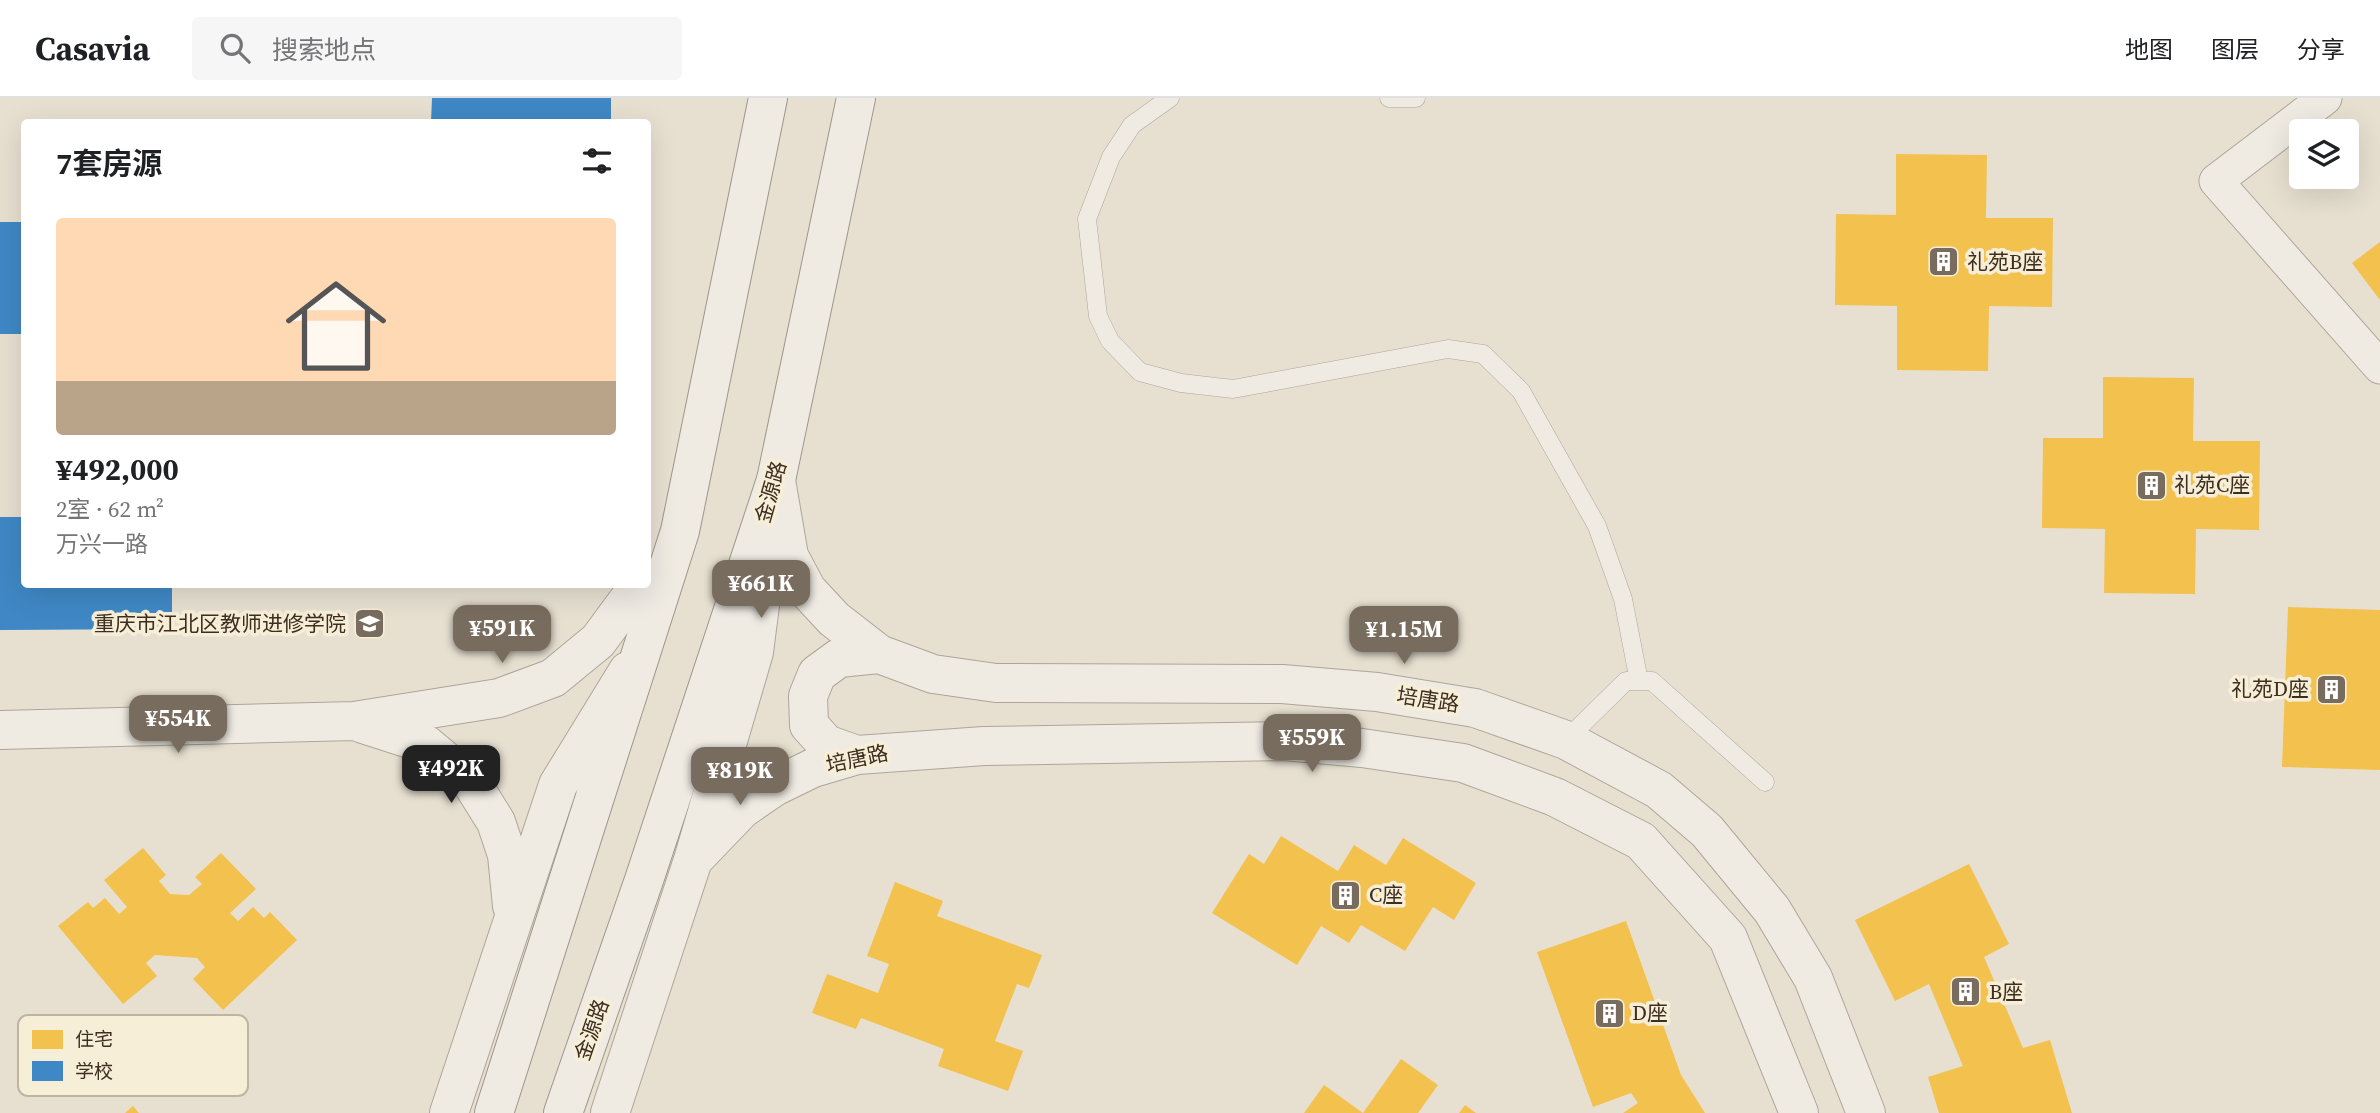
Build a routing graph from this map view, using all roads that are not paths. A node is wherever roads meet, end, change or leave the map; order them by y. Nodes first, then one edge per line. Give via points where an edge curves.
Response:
1 (768, 98) edge
2 (856, 98) edge
3 (1170, 98) edge
4 (1389, 98) edge
5 (1416, 98) edge
6 (2325, 98) edge
7 (2380, 368) edge
8 (776, 480) junction
9 (680, 531) junction
10 (651, 571) edge
11 (637, 588) edge
12 (642, 648) junction
13 (879, 654) junction
14 (1639, 681) junction
15 (354, 721) junction
16 (0, 730) edge
17 (1566, 740) junction
18 (857, 755) junction
19 (1765, 782) dead end
20 (693, 860) junction
21 (513, 918) junction
22 (449, 1113) edge
23 (495, 1113) edge
24 (563, 1113) edge
25 (610, 1113) edge
26 (1799, 1113) edge
27 (1866, 1113) edge

1 - 9 street
2 - 8 street, 金源路
3 - 14 lane via 1132,125 1111,157 1087,219 1098,316 1110,341 1140,372 1233,389 1448,349 1483,354 1521,391 1597,526 1623,599
4 - 5 lane
6 - 7 street via 2216,181
8 - 13 street, 培唐路 via 789,556 807,590 834,619
8 - 20 street via 754,652
8 - 24 street, 金源路
9 - 10 street
9 - 12 street
11 - 15 street via 598,641 553,678 499,698
12 - 21 street via 558,785
12 - 23 street
13 - 17 street, 培唐路 via 933,674 996,683 1282,684 1377,692 1475,708
13 - 18 street via 839,658 817,674 808,696 809,725 826,744
14 - 17 lane via 1626,681
14 - 19 lane via 1653,681
15 - 16 street
15 - 21 street via 425,744 471,782 496,822 507,855
17 - 27 street, 培唐路 via 1659,790 1707,831 1772,910 1813,978
18 - 20 street, 培唐路 via 813,768 774,787 742,809
18 - 26 street, 培唐路 via 984,746 1284,741 1463,763 1555,797 1641,841 1728,938
20 - 25 street
21 - 22 street

